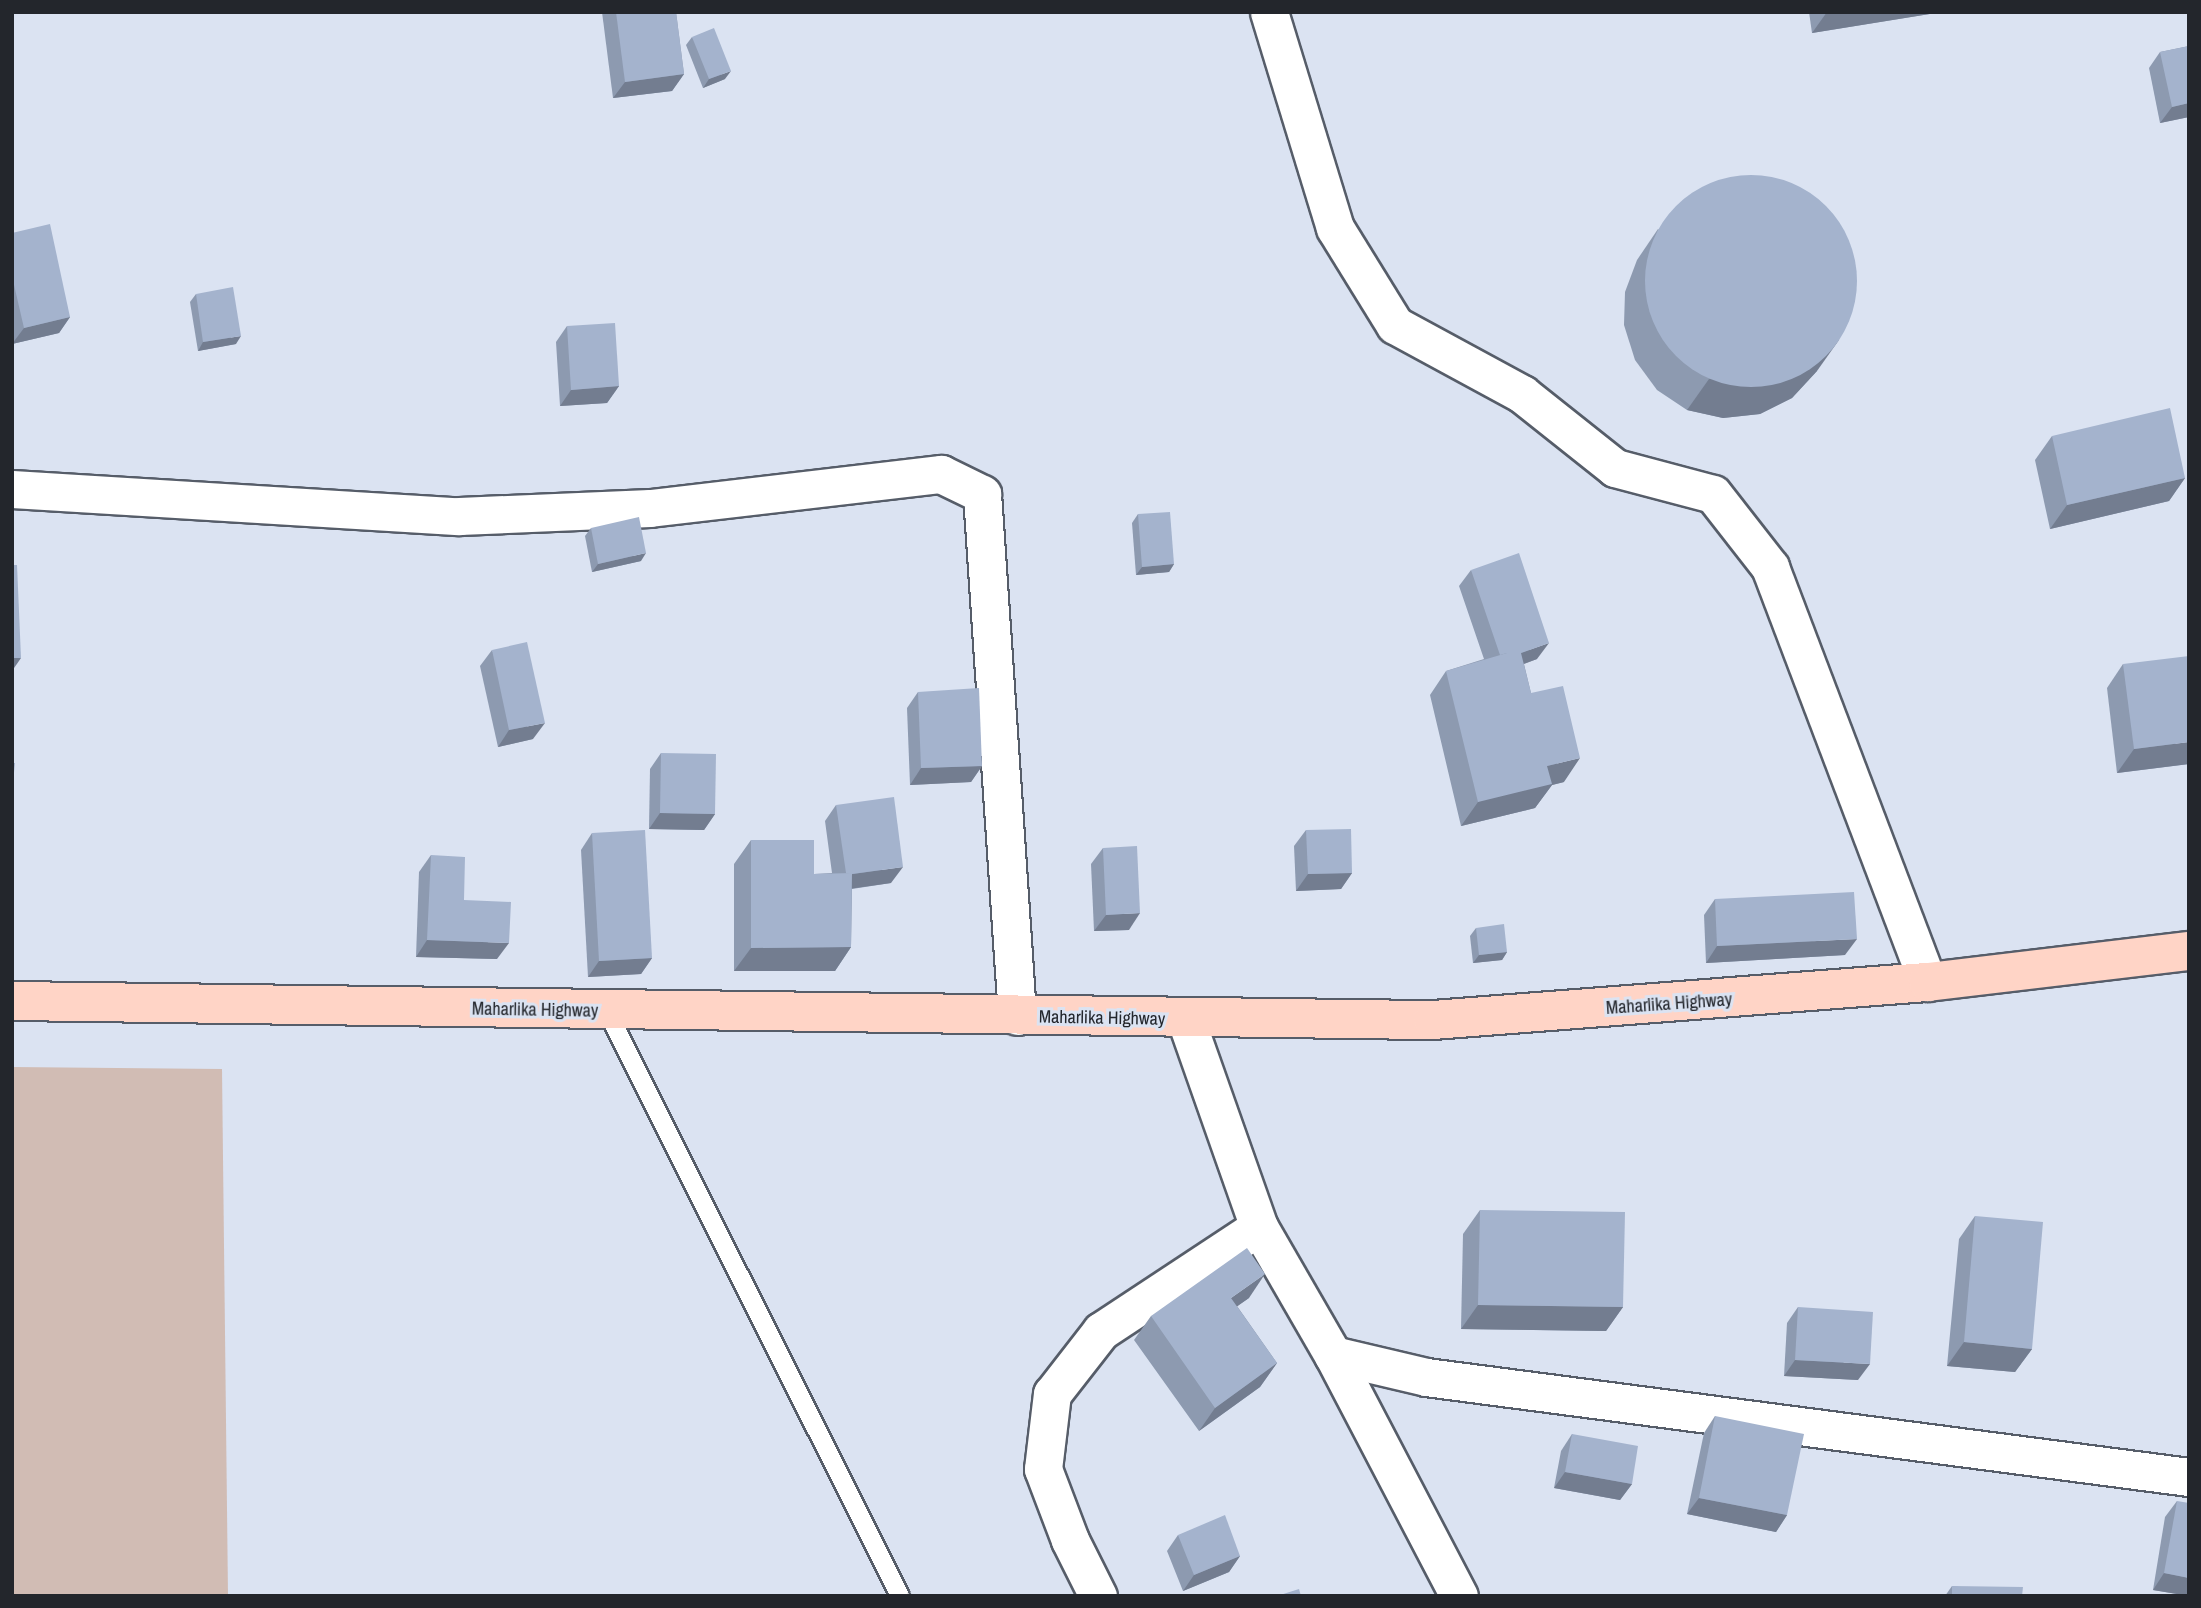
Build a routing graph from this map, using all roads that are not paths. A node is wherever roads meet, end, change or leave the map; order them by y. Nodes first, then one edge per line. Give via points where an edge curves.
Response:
1 (1269, 12) edge
2 (12, 489) edge
3 (2189, 951) edge
4 (1928, 982) junction
5 (12, 1001) edge
6 (607, 1012) junction
7 (1017, 1016) junction
8 (1186, 1020) junction
9 (1259, 1227) junction
10 (1333, 1355) junction
11 (2189, 1477) edge
12 (900, 1596) edge
13 (1098, 1596) edge
14 (1459, 1596) edge

1 - 4 street via 1335,228 1395,325 1522,394 1615,468 1713,494 1770,567
2 - 7 street via 459,516 650,508 941,474 982,494
3 - 4 highway, Maharlika Highway
4 - 8 highway, Maharlika Highway via 1433,1020
5 - 6 highway, Maharlika Highway
6 - 7 highway, Maharlika Highway
6 - 12 lane
7 - 8 highway, Maharlika Highway
8 - 9 street
9 - 10 street
9 - 13 street via 1101,1331 1052,1394 1043,1469
10 - 11 street via 1426,1377
10 - 14 street

